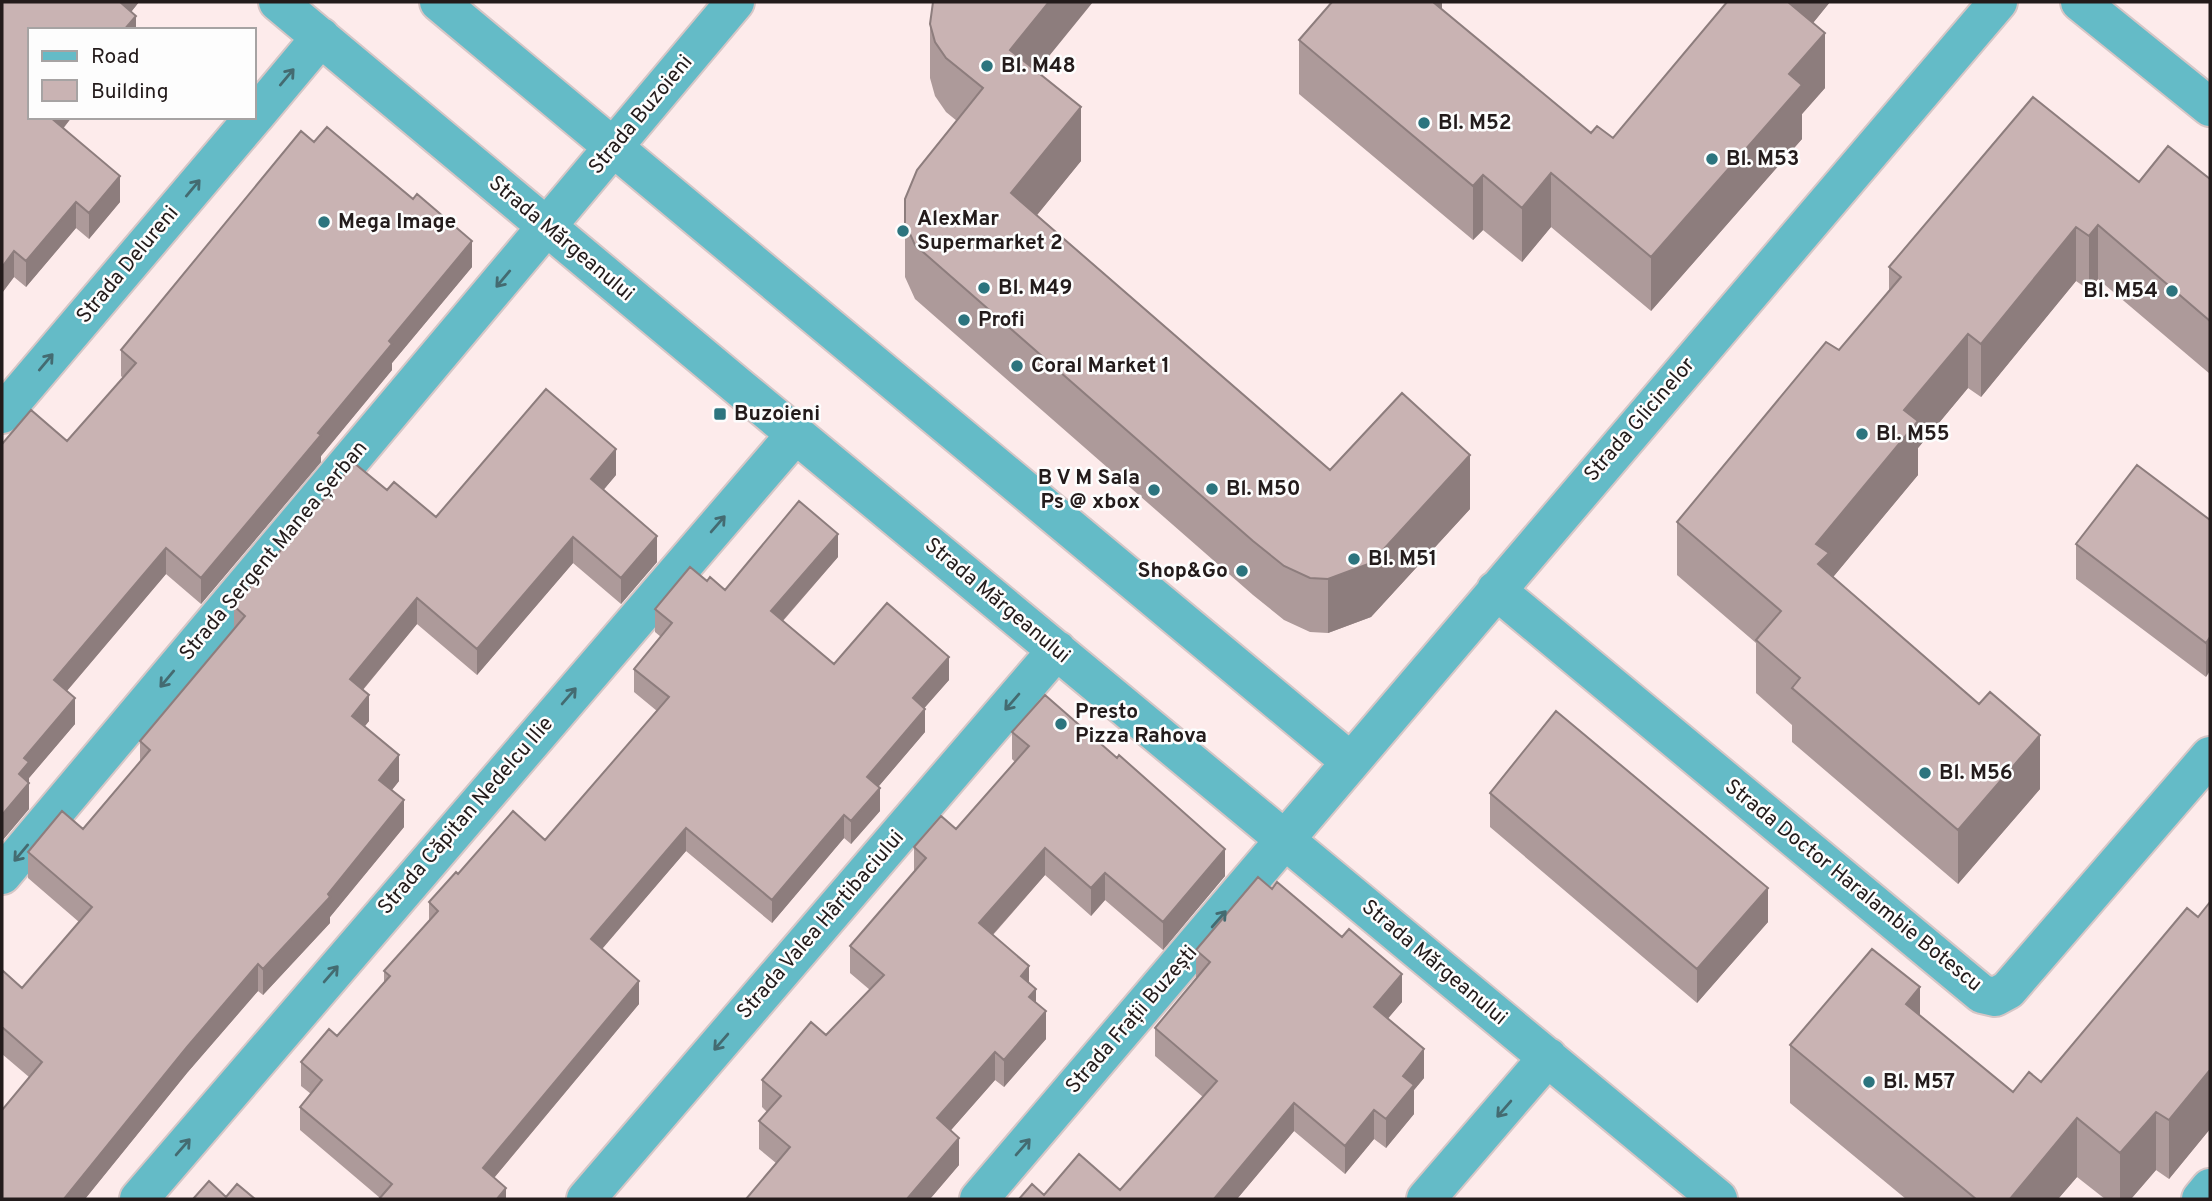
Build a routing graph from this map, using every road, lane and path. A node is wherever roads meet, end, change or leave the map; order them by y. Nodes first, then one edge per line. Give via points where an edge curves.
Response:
1 (278, 2) edge
2 (439, 2) edge
3 (734, 2) edge
4 (1998, 2) edge
5 (2080, 2) edge
6 (321, 37) junction
7 (2210, 107) edge
8 (256, 115) edge
9 (252, 119) edge
10 (613, 148) junction
11 (547, 227) junction
12 (2, 414) edge
13 (795, 435) junction
14 (1496, 590) junction
15 (1057, 650) junction
16 (2210, 756) edge
17 (1351, 762) junction
18 (1285, 840) junction
19 (2, 875) edge
20 (1548, 1057) junction
21 (2210, 1188) edge
22 (139, 1199) edge
23 (586, 1199) edge
24 (979, 1199) edge
25 (1426, 1199) edge
26 (1718, 1199) edge
27 (2201, 1199) edge

1 - 6 street, Strada Mărgeanului
2 - 10 street
3 - 10 street, Strada Buzoieni
4 - 14 street, Strada Glicinelor
5 - 7 street
8 -> 6 street, Strada Delureni
6 - 11 street, Strada Mărgeanului
12 -> 9 street, Strada Delureni
10 - 11 street, Strada Buzoieni
10 - 17 street
11 - 13 street, Strada Mărgeanului
11 -> 19 street, Strada Sergent Manea Șerban
13 - 15 street, Strada Mărgeanului
22 -> 13 street, Strada Căpitan Nedelcu Ilie
14 - 16 street, Strada Doctor Haralambie Botescu via 1982,994 1995,997 2008,990
14 - 17 street, Strada Glicinelor
15 - 18 street, Strada Mărgeanului
15 -> 23 street, Strada Valea Hârtibaciului
17 - 18 street, Strada Glicinelor
18 - 20 street, Strada Mărgeanului
24 -> 18 street, Strada Frații Buzești
20 -> 25 street
20 - 26 street, Strada Mărgeanului
21 - 27 street

